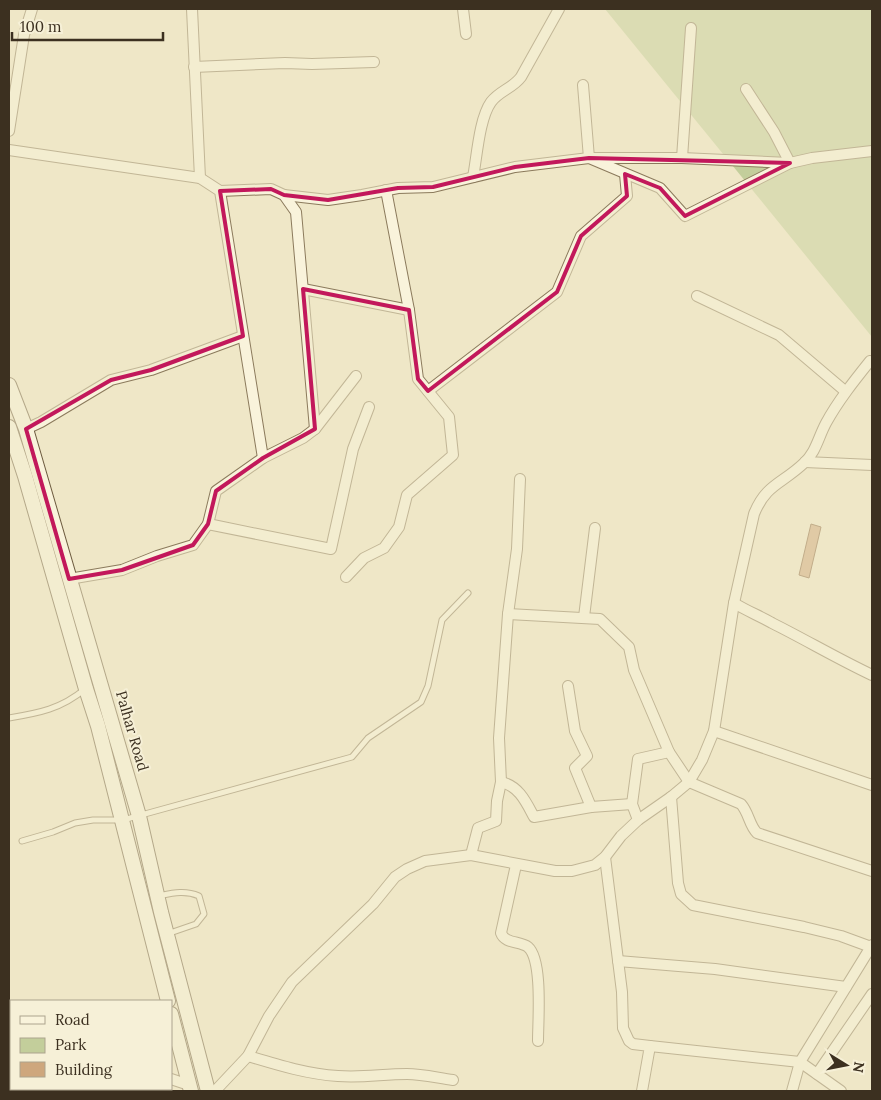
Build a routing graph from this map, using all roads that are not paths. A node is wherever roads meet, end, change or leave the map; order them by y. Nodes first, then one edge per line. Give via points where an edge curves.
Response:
1 (32, 9) edge
2 (192, 9) edge
3 (463, 9) edge
4 (559, 9) edge
5 (691, 28) dead end
6 (466, 34) dead end
7 (374, 62) dead end
8 (194, 67) junction
9 (583, 85) dead end
10 (746, 90) dead end
11 (9, 130) edge
12 (9, 150) edge
13 (872, 151) edge
14 (589, 158) junction
15 (682, 158) junction
16 (790, 164) junction
17 (625, 174) junction
18 (200, 178) junction
19 (473, 178) junction
20 (386, 190) junction
21 (220, 191) junction
22 (284, 195) junction
23 (303, 289) junction
24 (697, 296) dead end
25 (409, 310) junction
26 (243, 336) junction
27 (870, 361) dead end
28 (356, 376) dead end
29 (9, 385) edge
30 (428, 391) junction
31 (845, 392) junction
32 (369, 407) dead end
33 (9, 427) edge
34 (26, 429) junction
35 (315, 429) junction
36 (263, 458) junction
37 (805, 462) junction
38 (872, 464) edge
39 (520, 479) dead end
40 (208, 524) junction
41 (595, 528) dead end
42 (346, 577) dead end
43 (69, 579) junction
44 (468, 593) dead end
45 (734, 603) junction
46 (508, 614) junction
47 (584, 617) junction
48 (872, 675) edge
49 (568, 686) dead end
50 (86, 689) junction
51 (9, 718) edge
52 (714, 731) junction
53 (669, 752) junction
54 (501, 782) junction
55 (689, 782) junction
56 (872, 785) edge
57 (671, 798) junction
58 (632, 804) junction
59 (591, 807) junction
60 (139, 816) junction
61 (123, 820) junction
62 (638, 820) junction
63 (22, 841) dead end
64 (471, 855) junction
65 (605, 857) junction
66 (516, 865) junction
67 (872, 871) edge
68 (158, 896) junction
69 (167, 934) junction
70 (872, 946) edge
71 (618, 960) junction
72 (846, 987) junction
73 (872, 994) edge
74 (168, 1000) edge
75 (172, 1018) edge
76 (538, 1041) dead end
77 (650, 1046) junction
78 (248, 1056) junction
79 (800, 1062) junction
80 (817, 1074) junction
81 (172, 1079) edge
82 (452, 1080) dead end
83 (190, 1088) edge
84 (208, 1091) edge
85 (215, 1091) edge
86 (642, 1091) edge
87 (792, 1091) edge
88 (841, 1091) edge

1 - 11 street via 24,35
2 - 8 street
3 - 6 street
4 - 19 street via 521,77 492,101 484,115
5 - 15 street
7 - 8 street
8 - 18 street
9 - 14 street
10 - 16 street via 774,132
12 - 18 street
13 - 16 street
14 - 15 street
14 - 17 street
14 - 19 street via 515,167
15 - 16 street
16 - 17 street via 685,216 660,188
17 - 30 street via 627,196 581,236 557,292
18 - 21 street
19 - 20 street via 433,187
20 - 22 street via 328,200
20 - 25 street
21 - 22 street via 271,189
21 - 26 street
22 - 23 street via 296,212
23 - 25 street
23 - 35 street
24 - 31 street via 779,335
25 - 30 street via 418,379
26 - 34 street via 151,370 111,380
26 - 36 street
27 - 31 street
28 - 35 street
29 - 34 main road, Palhar Road
30 - 42 street via 448,417 453,455 407,494 399,528 384,548 364,558
31 - 37 street via 825,424 814,452
32 - 40 street via 353,449 331,549
33 - 50 main road, Palhar Road
34 - 43 main road, Palhar Road
35 - 36 street
36 - 40 street via 216,491
37 - 38 street
37 - 45 street via 766,492 759,502
39 - 46 street via 517,549
40 - 43 street via 193,545 122,570
41 - 47 street
43 - 60 main road, Palhar Road
44 - 60 lane via 442,620 428,686 421,702 368,738 352,757
45 - 48 street
45 - 52 street
46 - 47 street
46 - 54 street via 499,738
47 - 53 street via 600,619 629,647 634,670
49 - 59 street via 575,731 587,756 574,768
50 - 51 lane via 72,700 46,711
50 - 61 main road, Palhar Road
52 - 55 street
52 - 56 street
53 - 55 street
53 - 58 street via 638,759
54 - 59 street via 512,784 526,800 534,817
54 - 64 street via 496,821 478,828
55 - 57 street
55 - 67 street via 741,804 757,833
57 - 62 street
57 - 70 street via 678,883 682,894 693,905 804,927
58 - 59 street
58 - 62 street
60 - 61 lane
60 - 68 main road, Palhar Road
61 - 63 lane via 75,823
61 - 74 main road, Palhar Road
62 - 65 street
64 - 66 street
64 - 78 street via 425,861 395,876 373,904 292,982
65 - 66 street via 595,865 572,871
65 - 71 street
66 - 76 street via 502,934 507,940 528,947 535,958 538,971
68 - 69 main road, Palhar Road
68 - 69 lane via 186,891 192,893 199,896 204,914 196,924
69 - 84 main road, Palhar Road
70 - 72 street
71 - 72 street
71 - 77 street via 626,1037 633,1044
72 - 79 street
73 - 80 street
75 - 83 main road
77 - 79 street
77 - 86 street
78 - 82 street via 301,1071 337,1076 410,1074
78 - 85 street
79 - 80 street
79 - 87 street
80 - 88 street
81 - 83 street

